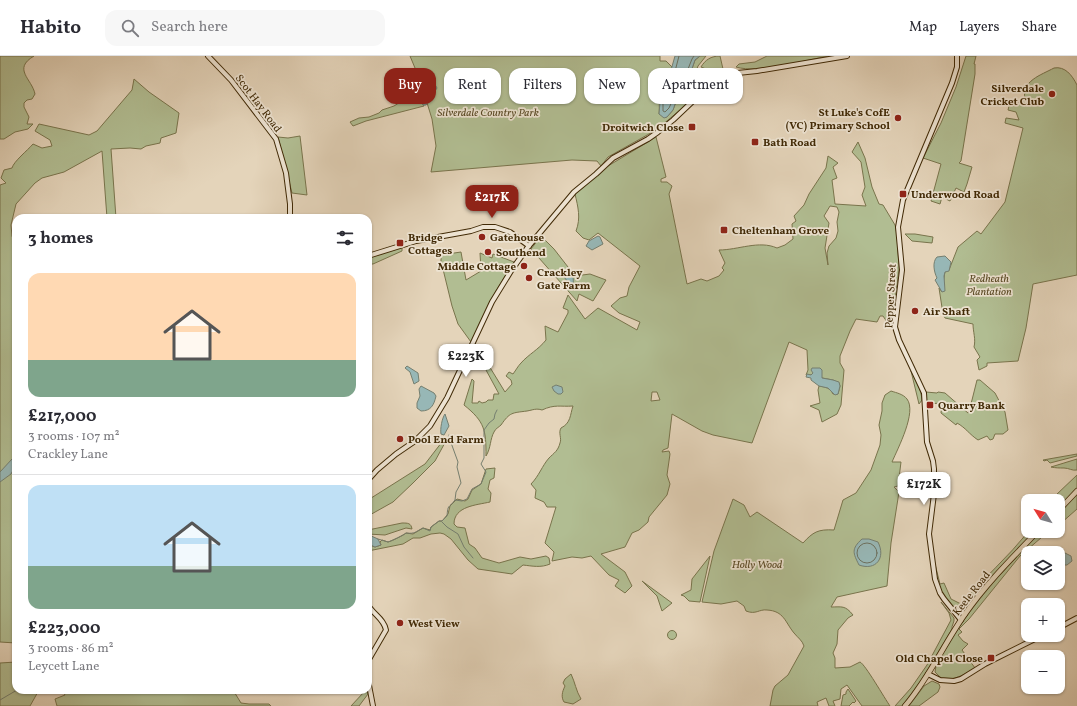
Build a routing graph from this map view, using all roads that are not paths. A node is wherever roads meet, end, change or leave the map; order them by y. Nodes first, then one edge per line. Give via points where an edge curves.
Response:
1 (208, 56) edge
2 (847, 56) edge
3 (957, 56) edge
4 (290, 214) edge
5 (529, 247) junction
6 (372, 255) edge
7 (372, 475) edge
8 (1077, 491) edge
9 (1065, 504) edge
10 (1031, 538) edge
11 (952, 608) junction
12 (372, 611) edge
13 (965, 614) junction
14 (1077, 618) edge
15 (961, 620) junction
16 (1065, 624) edge
17 (1029, 642) edge
18 (372, 652) edge
19 (928, 674) junction
20 (371, 694) edge
21 (373, 706) edge
22 (905, 706) edge

1 - 4 street, Scot Hay Road via 231,80 274,135 286,173
2 - 5 street via 728,74 719,78 658,132 613,158 574,192
3 - 11 street, Pepper Street via 952,84 903,200 898,226 902,270 895,327 898,340 924,393 926,436 934,469 934,494 929,526 931,554 940,593
5 - 6 street via 510,232 496,227 483,227 416,241
5 - 7 street via 492,302 447,398 430,426
8 - 9 main road
10 - 13 main road, Keele Road
11 - 13 street, Pepper Street
11 - 15 street, Pepper Street
12 - 18 street via 384,623 386,630
13 - 15 main road, Keele Road
14 - 16 street
15 - 19 main road, Keele Road
17 - 19 street via 961,679 940,680
19 - 22 main road, Keele Road
20 - 21 street

